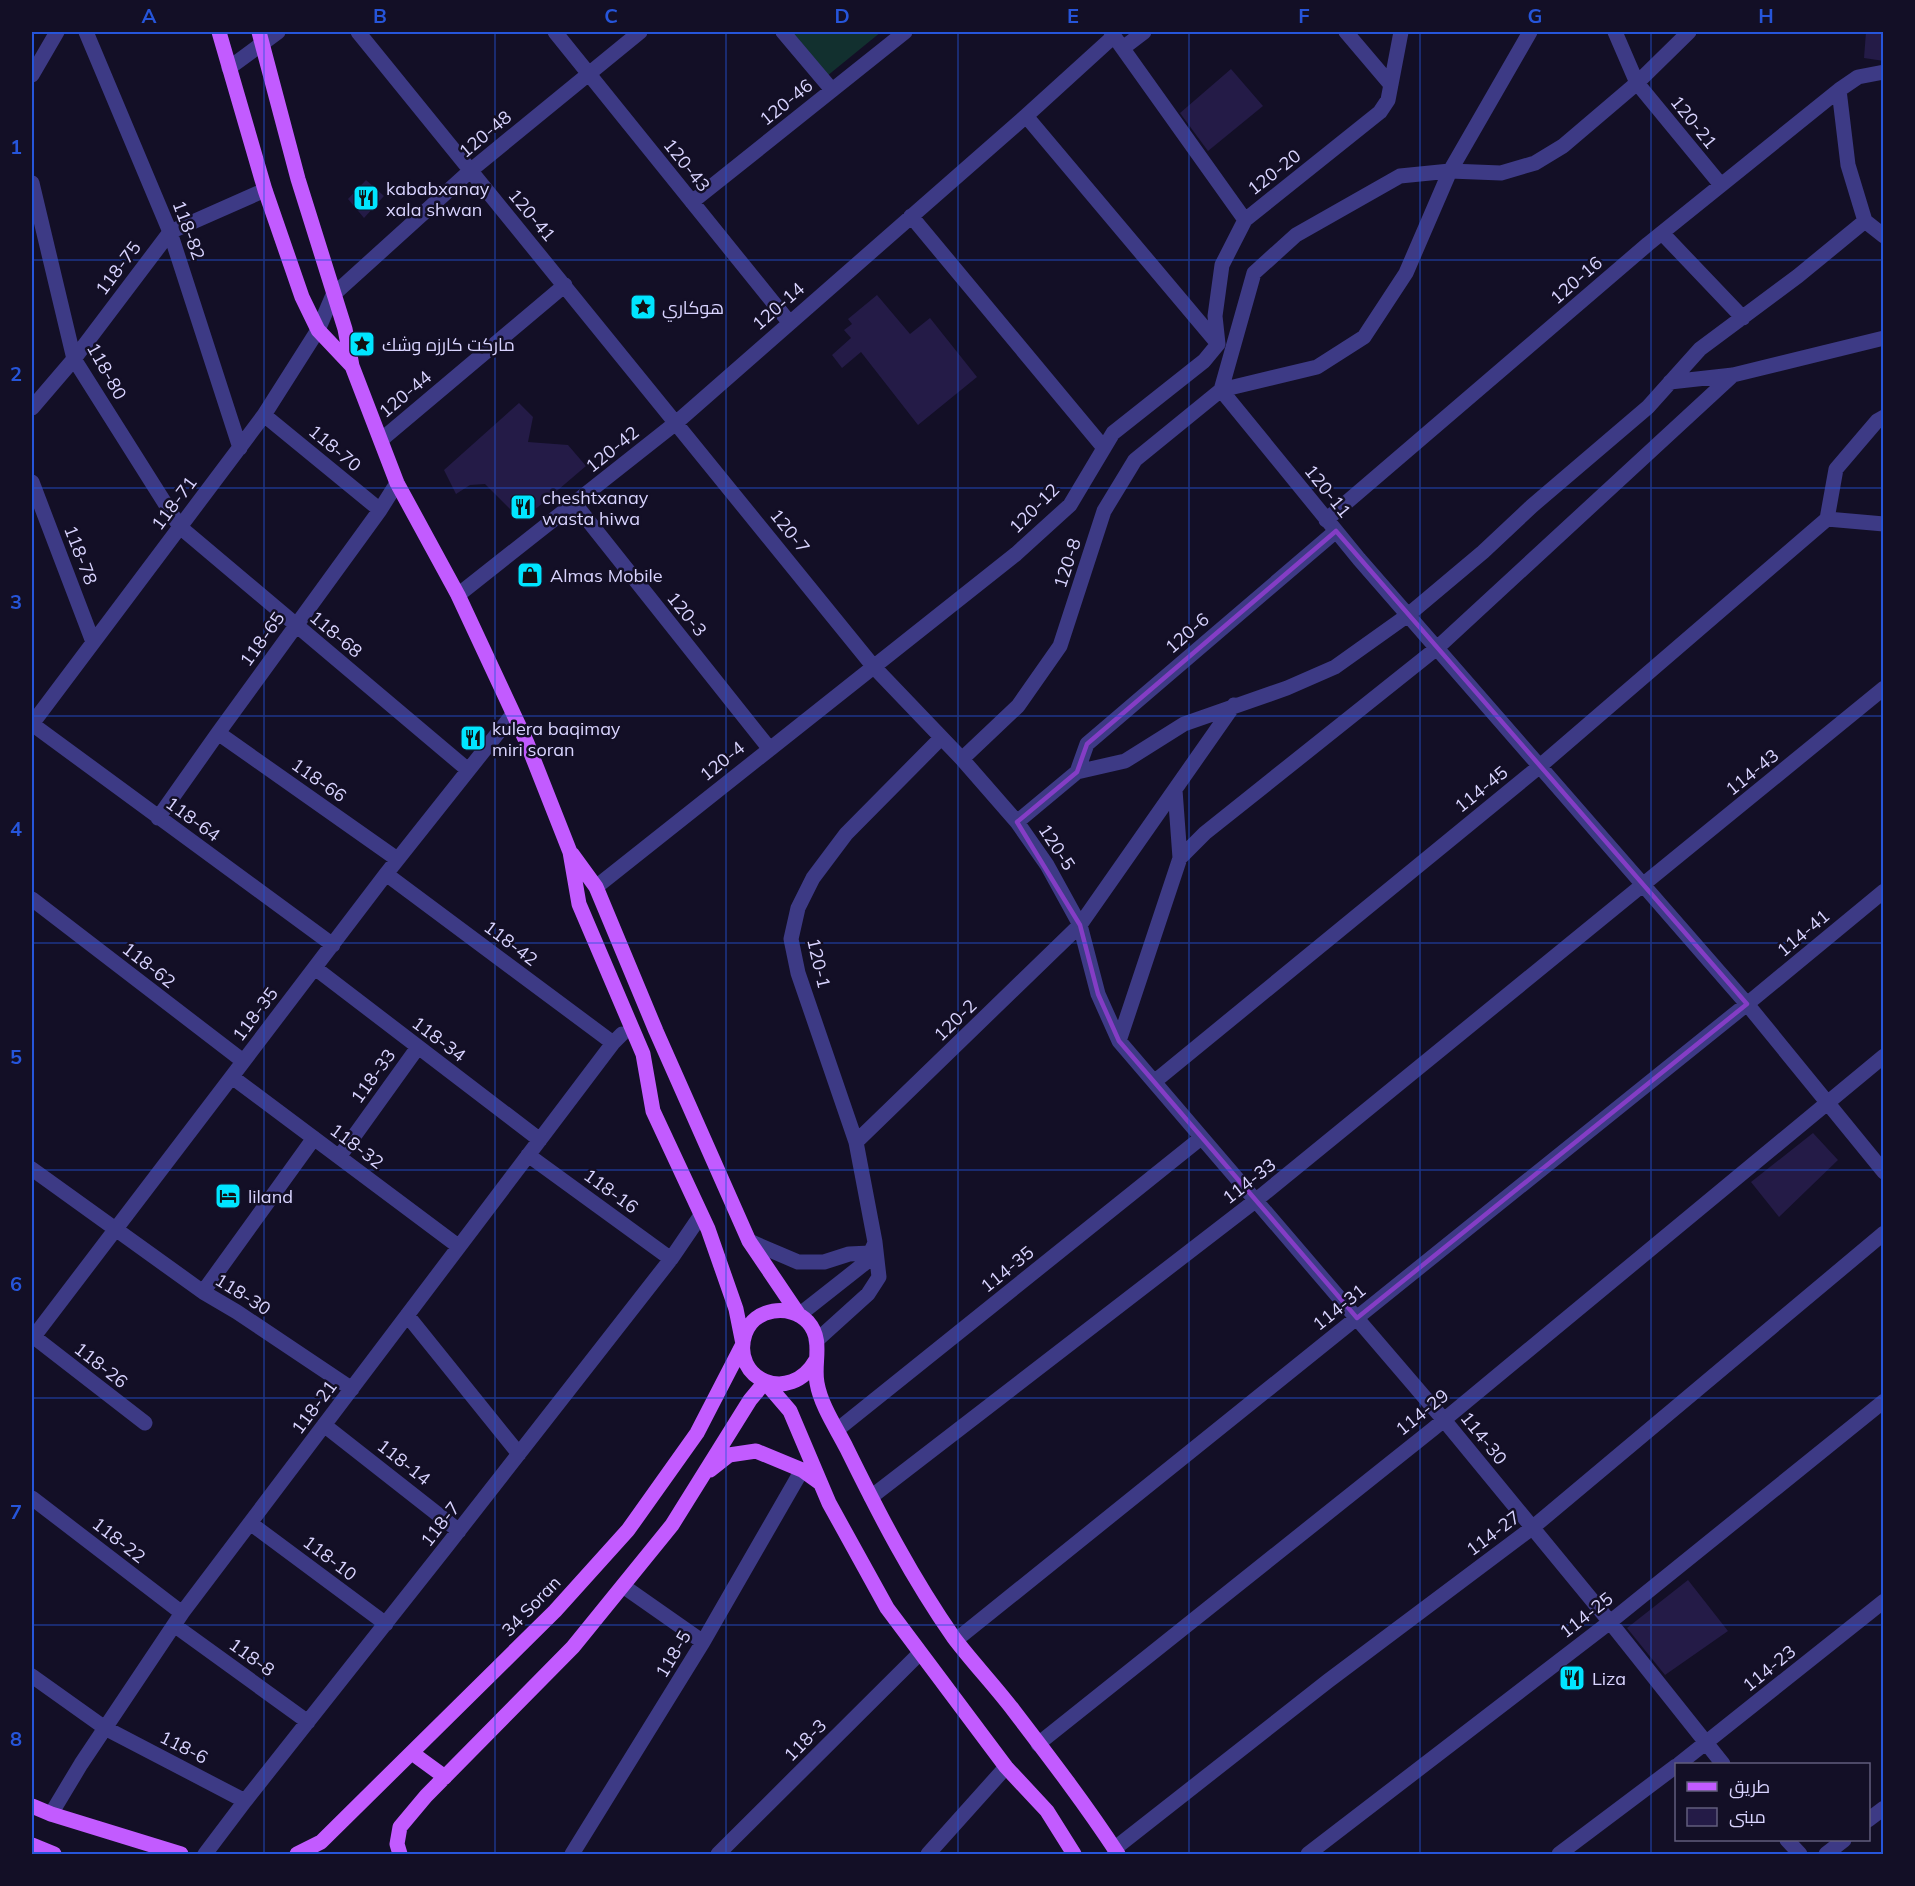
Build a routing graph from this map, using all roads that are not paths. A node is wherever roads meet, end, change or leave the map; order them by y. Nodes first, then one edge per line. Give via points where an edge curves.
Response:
1 (57, 32) edge
2 (86, 32) edge
3 (219, 32) edge
4 (278, 32) edge
5 (358, 32) edge
6 (555, 32) edge
7 (640, 32) edge
8 (783, 32) edge
9 (905, 32) edge
10 (1144, 32) edge
11 (1346, 32) edge
12 (1401, 32) edge
13 (1530, 32) edge
14 (1616, 32) edge
15 (1689, 32) edge
16 (261, 38) edge
17 (1116, 38) edge
18 (229, 68) junction
19 (1884, 72) edge
20 (589, 74) junction
21 (32, 75) edge
22 (1637, 83) junction
23 (1391, 85) junction
24 (832, 90) junction
25 (1839, 90) junction
26 (1026, 116) junction
27 (470, 171) junction
28 (1450, 171) junction
29 (32, 183) edge
30 (1721, 185) junction
31 (265, 190) junction
32 (692, 202) junction
33 (911, 216) junction
34 (1245, 220) junction
35 (1865, 221) junction
36 (170, 232) junction
37 (1662, 233) junction
38 (1884, 236) edge
39 (565, 285) junction
40 (333, 295) junction
41 (1743, 318) junction
42 (789, 322) junction
43 (318, 330) junction
44 (1884, 338) edge
45 (1218, 344) junction
46 (74, 359) junction
47 (352, 366) junction
48 (1733, 375) junction
49 (1670, 382) junction
50 (1221, 390) junction
51 (32, 408) edge
52 (264, 415) junction
53 (1884, 417) edge
54 (677, 422) junction
55 (381, 440) junction
56 (240, 448) junction
57 (1104, 448) junction
58 (32, 482) edge
59 (397, 483) junction
60 (575, 504) junction
61 (380, 510) junction
62 (1827, 519) junction
63 (1884, 524) edge
64 (1331, 526) junction
65 (180, 527) junction
66 (458, 595) junction
67 (1408, 615) junction
68 (296, 626) junction
69 (93, 642) junction
70 (1437, 648) junction
71 (873, 666) junction
72 (1884, 688) edge
73 (1234, 705) junction
74 (513, 714) junction
75 (32, 724) edge
76 (218, 733) junction
77 (942, 738) junction
78 (769, 748) junction
79 (962, 759) junction
80 (1540, 766) junction
81 (468, 770) junction
82 (1077, 772) junction
83 (1175, 790) junction
84 (158, 818) junction
85 (1017, 822) junction
86 (570, 852) junction
87 (1180, 858) junction
88 (397, 860) junction
89 (386, 874) junction
90 (1644, 885) junction
91 (596, 887) junction
92 (1884, 891) edge
93 (32, 899) edge
94 (1080, 925) junction
95 (333, 945) junction
96 (315, 968) junction
97 (1747, 1004) junction
98 (617, 1039) joint
99 (1119, 1041) junction
100 (418, 1047) junction
101 (1884, 1056) edge
102 (243, 1061) junction
103 (675, 1073) junction
104 (232, 1077) junction
105 (648, 1082) junction
106 (1154, 1082) junction
107 (1826, 1103) junction
108 (314, 1138) junction
109 (1201, 1138) junction
110 (540, 1140) junction
111 (856, 1142) junction
112 (528, 1155) junction
113 (339, 1157) junction
114 (32, 1169) edge
115 (1884, 1172) edge
116 (1255, 1201) junction
117 (701, 1215) junction
118 (114, 1229) junction
119 (1884, 1233) edge
120 (750, 1241) junction
121 (458, 1246) junction
122 (873, 1247) junction
123 (671, 1259) junction
124 (203, 1292) junction
125 (407, 1315) junction
126 (799, 1315) junction
127 (1357, 1318) junction
128 (32, 1338) edge
129 (816, 1341) junction
130 (743, 1344) junction
131 (816, 1360) junction
132 (765, 1382) junction
133 (352, 1389) junction
134 (1884, 1401) edge
135 (1444, 1420) junction
136 (145, 1423) dead end
137 (324, 1425) junction
138 (837, 1430) junction
139 (519, 1454) junction
140 (802, 1470) junction
141 (703, 1475) junction
142 (821, 1485) junction
143 (871, 1497) junction
144 (32, 1498) edge
145 (250, 1523) junction
146 (1533, 1528) junction
147 (459, 1531) junction
148 (623, 1586) junction
149 (1884, 1601) edge
150 (178, 1619) junction
151 (1610, 1622) junction
152 (386, 1624) junction
153 (956, 1640) junction
154 (703, 1642) junction
155 (920, 1653) junction
156 (32, 1676) edge
157 (308, 1722) junction
158 (105, 1728) junction
159 (1038, 1744) junction
160 (1705, 1744) junction
161 (412, 1753) junction
162 (1681, 1763) edge
163 (1722, 1763) edge
164 (1006, 1767) junction
165 (1675, 1767) edge
166 (445, 1777) junction
167 (245, 1800) junction
168 (32, 1806) edge
169 (1884, 1808) edge
170 (51, 1814) junction
171 (1870, 1819) edge
172 (1789, 1841) edge
173 (1842, 1841) edge
174 (32, 1845) edge
175 (1116, 1852) edge
176 (54, 1854) edge
177 (181, 1854) edge
178 (205, 1854) edge
179 (297, 1854) edge
180 (400, 1854) edge
181 (572, 1854) edge
182 (718, 1854) edge
183 (928, 1854) edge
184 (1074, 1854) edge
185 (1308, 1854) edge
186 (1559, 1854) edge
187 (1800, 1854) edge
188 (1826, 1854) edge

1 - 21 street
2 - 36 street, 118-82
3 - 18 main road
4 - 16 street
5 - 27 street, 120-41
6 - 20 street, 120-43
7 - 20 street, 120-48
8 - 24 street
9 - 24 street, 120-46
10 - 17 street, 120-14
11 - 23 street
12 - 23 street, 120-20
13 - 28 street
14 - 22 street, 120-21
15 - 22 street
16 - 18 street
16 - 40 main road
17 - 26 street, 120-14
17 - 34 street
18 - 31 main road
19 - 25 street, 120-16 via 1858,77
20 - 27 street, 120-48
20 - 32 street, 120-43
22 - 28 street via 1563,146 1535,163 1501,173
22 - 30 street, 120-21
23 - 34 street, 120-20 via 1380,112
24 - 32 street, 120-46
25 - 30 street, 120-16
25 - 35 street via 1848,165
26 - 33 street, 120-14
26 - 45 street
27 - 39 street, 120-41
27 - 40 street, 120-48
28 - 50 street via 1406,273 1364,337 1317,367
28 - 50 street via 1400,176 1296,235 1254,273
29 - 46 street, 118-80
30 - 37 street, 120-16
31 - 36 street, 118-75
31 - 43 main road via 302,297
32 - 42 street, 120-43
33 - 42 street, 120-14
33 - 57 street
34 - 45 street, 120-20 via 1222,265 1215,316
35 - 38 street
35 - 41 street
36 - 46 street, 118-75
36 - 56 street, 118-82
37 - 41 street
37 - 64 street, 120-16
39 - 54 street, 120-41
39 - 55 street, 120-44
40 - 43 street, 118-71
40 - 47 main road
41 - 49 street via 1700,349
42 - 54 street, 120-14
43 - 47 main road
43 - 52 street, 118-71
44 - 48 street
45 - 57 street, 120-12 via 1204,361 1113,433
46 - 51 street, 118-75
46 - 65 street, 118-80
47 - 55 main road
48 - 49 street
48 - 70 street
49 - 67 street via 1648,407
50 - 64 street, 120-11
50 - 79 street, 120-8 via 1135,460 1104,511 1060,646 1018,706
52 - 56 street, 118-71
52 - 61 street, 118-70
53 - 62 street via 1836,469
54 - 60 street, 120-42
54 - 66 street, 120-14
54 - 71 street, 120-7
55 - 59 main road
56 - 65 street, 118-71
57 - 71 street, 120-12 via 1070,505 1016,554
58 - 69 street, 118-78
59 - 61 street, 118-65
59 - 66 main road
60 - 66 street, 120-42
60 - 78 street, 120-3
61 - 68 street, 118-65
62 - 63 street
62 - 80 street, 114-45
64 - 67 street, 120-11
64 - 82 street, 120-6 via 1087,744
65 - 68 street, 118-68
65 - 69 street, 118-71
66 - 74 main road
67 - 70 street, 120-11
67 - 73 street via 1335,667
68 - 76 street, 118-65
68 - 81 street, 118-68
69 - 75 street, 118-71
70 - 80 street, 120-11
70 - 87 street via 1205,833
71 - 77 street, 120-5
71 - 78 street, 120-4
72 - 90 street, 114-43
73 - 82 street via 1184,724 1125,761
73 - 83 street, 120-2
74 - 81 street, 118-35
74 - 86 main road
75 - 84 street, 118-64
76 - 84 street, 118-65
76 - 88 street, 118-66
77 - 79 street, 120-5
77 - 111 street, 120-1 via 846,834 813,878 798,908 791,939 798,973
78 - 91 street, 120-4
79 - 85 street, 120-5
80 - 90 street, 120-11
80 - 106 street, 114-45
81 - 88 street, 118-35
82 - 85 street
83 - 87 street
83 - 94 street, 120-2
84 - 95 street, 118-64
85 - 94 street, 120-5 via 1047,865
86 - 91 main road
86 - 105 main road via 579,904 643,1054
87 - 99 street
88 - 89 street, 118-35
89 - 95 street, 118-35
89 - 98 street, 118-42
90 - 97 street, 120-11
90 - 116 street, 114-33
91 - 103 main road
92 - 97 street, 114-41
93 - 102 street, 118-62
94 - 99 street, 120-5 via 1098,994
94 - 111 street, 120-2
95 - 96 street, 118-35
96 - 100 street, 118-34
96 - 102 street, 118-35
97 - 107 street, 120-11
97 - 127 street, 114-31
98 - 110 street, 118-21
99 - 106 street, 120-5
100 - 110 street, 118-34
100 - 113 street, 118-33
101 - 107 street, 114-29
102 - 104 street, 118-35
103 - 105 main road
103 - 120 main road
104 - 108 street, 118-32
104 - 118 street, 118-35
105 - 117 main road via 653,1111
106 - 109 street, 114-30
107 - 115 street, 120-11
107 - 135 street, 114-29
108 - 113 street, 118-32
108 - 124 street
109 - 116 street, 114-30
109 - 138 street, 114-35
110 - 112 street, 118-21
111 - 122 street, 120-1
112 - 121 street, 118-21
112 - 123 street, 118-16
113 - 121 street, 118-32
114 - 118 street, 118-30
116 - 127 street, 114-30
116 - 143 street, 114-33
117 - 123 street, 118-7
117 - 130 main road via 735,1309
118 - 124 street, 118-30
118 - 128 street, 118-35
119 - 146 street, 114-27
120 - 122 street via 798,1262 824,1262
120 - 126 main road
121 - 125 street, 118-21
122 - 126 street via 866,1263
122 - 129 street, 120-1 via 879,1277 868,1294
123 - 139 street, 118-7
124 - 133 street, 118-30
125 - 133 street, 118-21
125 - 139 street
126 - 129 main road via 809,1323
126 - 130 main road via 787,1310 762,1315 752,1322
127 - 135 street, 114-30
127 - 153 street, 114-31
128 - 136 street, 118-26
129 - 131 main road
130 - 132 main road via 748,1366
130 - 161 main road, 34 Soran via 697,1433 628,1530 555,1611
131 - 132 main road via 800,1379 789,1384
131 - 138 main road via 817,1384
132 - 141 main road
132 - 142 main road via 790,1411
133 - 137 street, 118-21
134 - 151 street, 114-25
135 - 146 street, 114-30
135 - 159 street, 114-29
137 - 145 street, 118-21
137 - 147 street, 118-14
138 - 143 main road
139 - 147 street, 118-7
140 - 141 main road via 756,1451 729,1455
140 - 142 main road
140 - 154 street, 118-5
141 - 148 main road via 672,1525
142 - 155 main road via 887,1608
143 - 153 main road via 921,1588
144 - 150 street, 118-22
145 - 150 street, 118-21
145 - 152 street, 118-10
146 - 151 street, 114-30
146 - 175 street, 114-27 via 1328,1681
147 - 152 street, 118-7
148 - 154 street
148 - 166 main road via 573,1647
149 - 160 street, 114-23
150 - 157 street, 118-8
150 - 158 street, 118-21
151 - 160 street, 114-30
151 - 185 street, 114-25
152 - 157 street, 118-7
153 - 159 main road
154 - 181 street, 118-5
155 - 164 main road
155 - 182 street, 118-3
156 - 158 street, 118-6
157 - 167 street, 118-7
158 - 167 street, 118-6
158 - 170 street, 118-21
159 - 175 main road
160 - 162 street, 114-23
160 - 163 street, 114-30
161 - 166 main road
161 - 179 main road, 34 Soran via 321,1842
164 - 183 street
164 - 184 main road via 1047,1811
165 - 186 street, 114-23
166 - 180 main road via 400,1827
167 - 178 street, 118-7
168 - 170 main road
169 - 171 street
170 - 177 main road
172 - 187 street
173 - 188 street
174 - 176 main road

